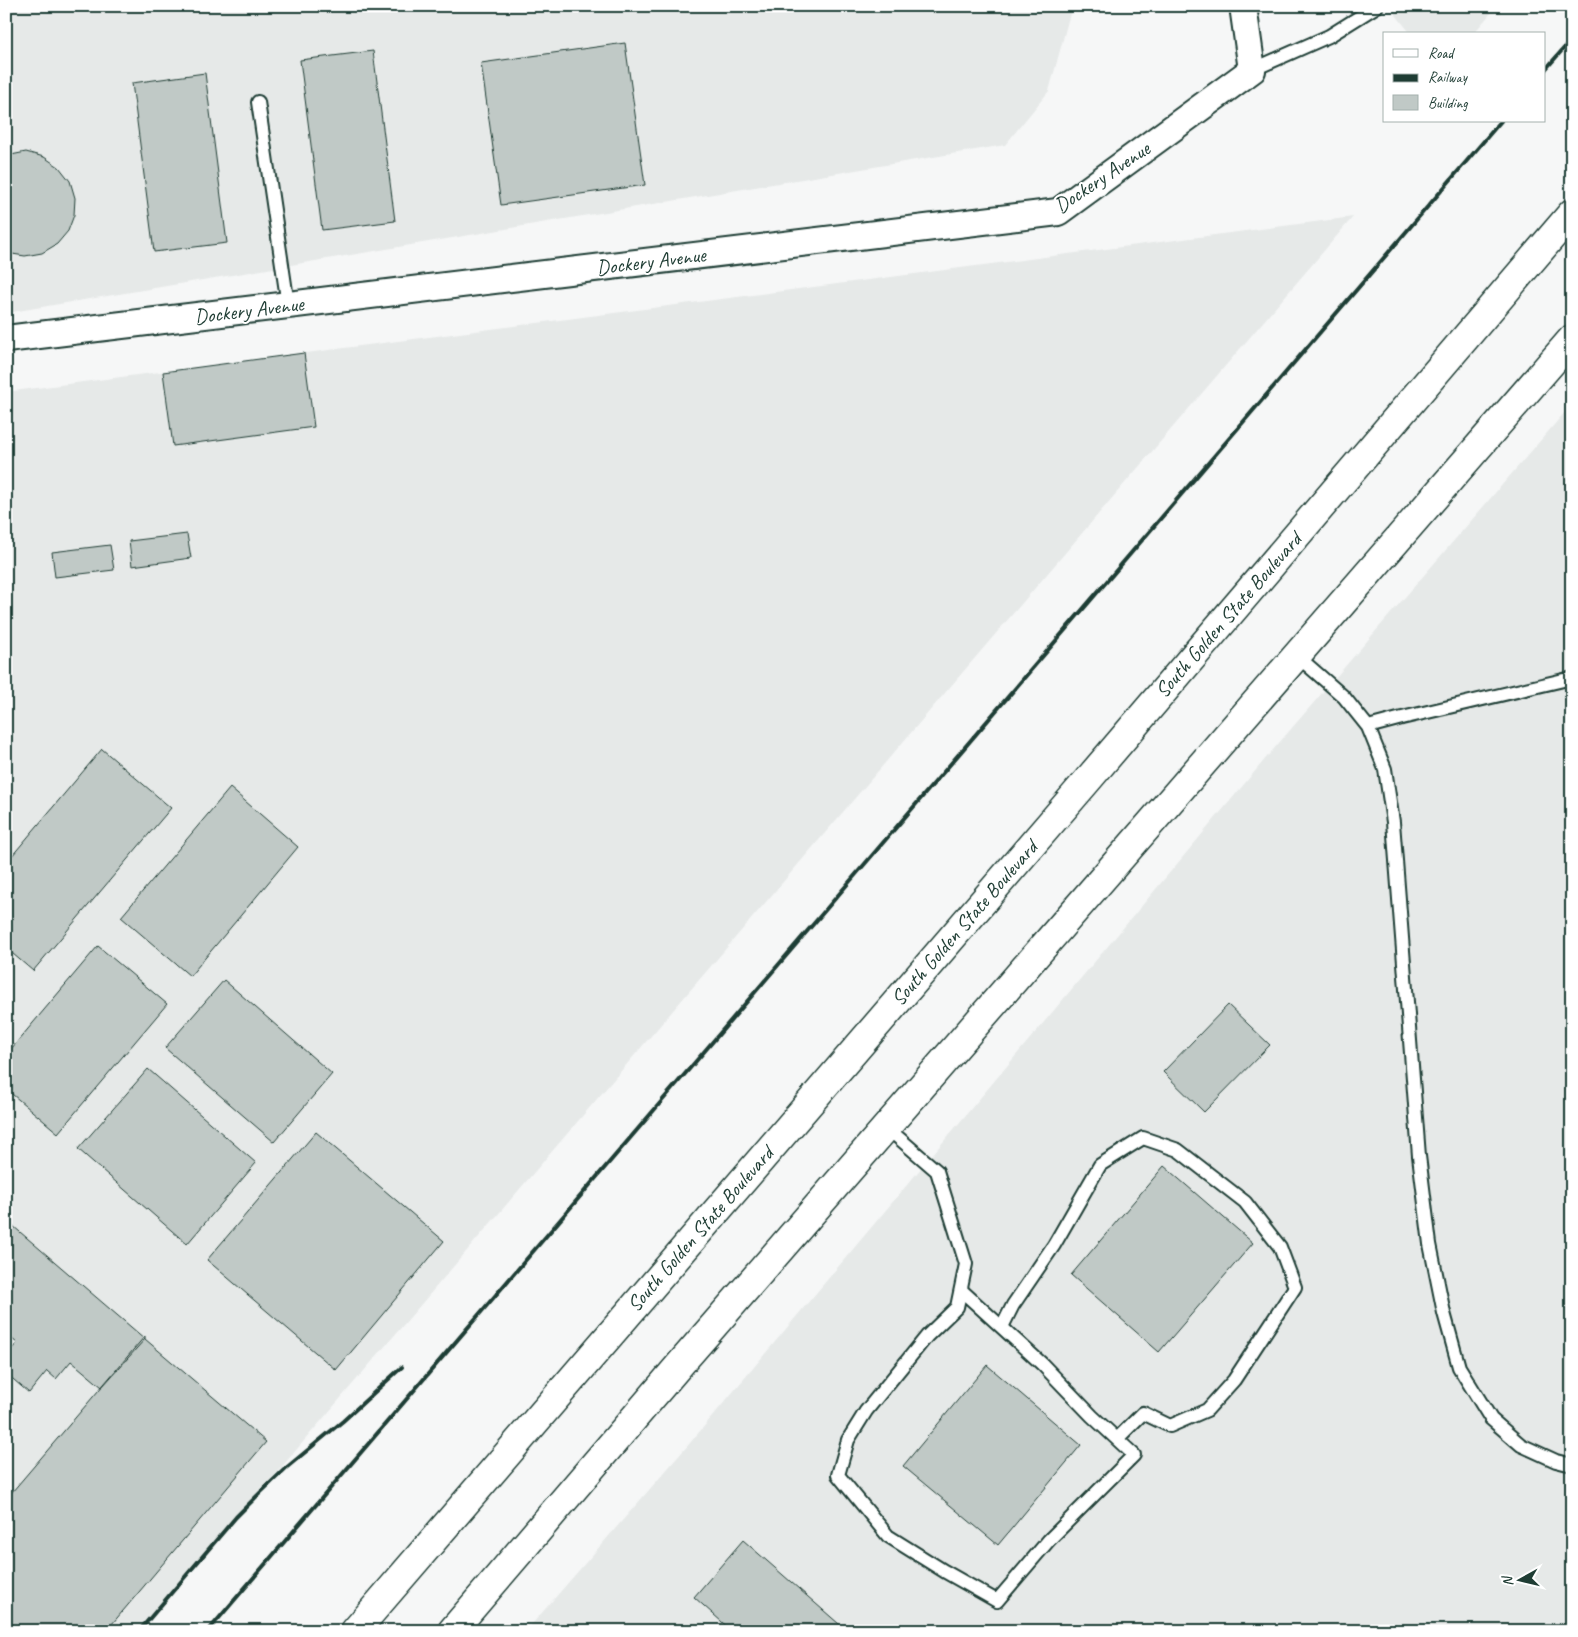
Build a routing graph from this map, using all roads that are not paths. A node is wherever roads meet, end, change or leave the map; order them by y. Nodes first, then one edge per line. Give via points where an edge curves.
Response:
1 (1243, 6) edge
2 (1377, 6) edge
3 (1252, 70) junction
4 (258, 102) dead end
5 (1572, 213) edge
6 (288, 305) junction
7 (6, 339) edge
8 (1572, 339) edge
9 (1296, 655) junction
10 (1572, 678) edge
11 (1368, 727) junction
12 (886, 1127) junction
13 (961, 1290) junction
14 (1002, 1327) junction
15 (1117, 1439) junction
16 (1572, 1464) edge
17 (355, 1631) edge
18 (452, 1631) edge

1 - 3 street
2 - 3 lane via 1330,36
3 - 6 street, Dockery Avenue via 1058,212
4 - 6 lane
5 - 17 main road, South Golden State Boulevard
6 - 7 street, Dockery Avenue
8 - 9 main road
9 - 11 lane via 1344,697
9 - 12 main road
10 - 11 lane
11 - 16 lane via 1385,769 1393,822 1419,1156 1430,1244 1444,1313 1459,1367 1491,1419 1521,1445 1556,1461
12 - 13 lane via 937,1171 966,1264
12 - 18 main road
13 - 14 lane
13 - 15 lane via 957,1307 921,1343 866,1411 848,1440 838,1475 888,1536 997,1601 1049,1540 1134,1455
14 - 15 lane
14 - 15 lane via 1100,1165 1143,1138 1178,1150 1245,1202 1280,1247 1295,1287 1234,1380 1206,1410 1170,1426 1142,1414

